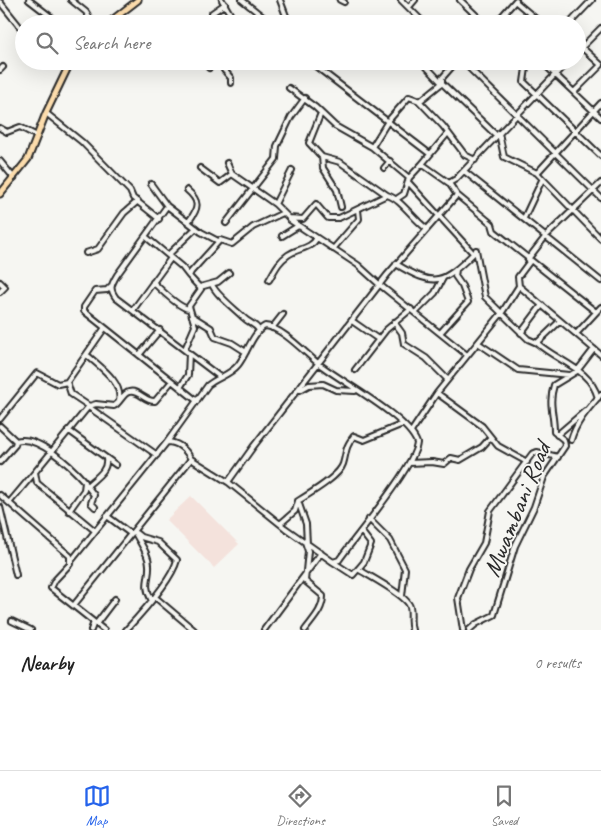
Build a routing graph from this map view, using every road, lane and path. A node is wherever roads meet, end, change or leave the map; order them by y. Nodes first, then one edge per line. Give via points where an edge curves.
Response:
1 (29, 0) edge
2 (72, 0) edge
3 (138, 0) edge
4 (242, 0) edge
5 (280, 0) edge
6 (401, 0) edge
7 (415, 0) edge
8 (460, 0) edge
9 (592, 0) edge
10 (516, 1) edge
11 (0, 2) edge
12 (224, 2) edge
13 (408, 7) junction
14 (48, 15) edge
15 (88, 15) edge
16 (119, 15) edge
17 (213, 15) edge
18 (231, 15) edge
19 (261, 15) edge
20 (286, 15) edge
21 (416, 15) edge
22 (476, 15) edge
23 (503, 15) edge
24 (532, 15) edge
25 (578, 15) edge
26 (15, 21) edge
27 (600, 30) edge
28 (586, 43) edge
29 (586, 51) edge
30 (601, 65) edge
31 (67, 70) edge
32 (224, 70) edge
33 (321, 70) edge
34 (430, 70) edge
35 (449, 70) edge
36 (471, 70) edge
37 (526, 70) edge
38 (551, 70) edge
39 (560, 70) edge
40 (556, 74) junction
41 (230, 83) dead end
42 (442, 83) junction
43 (289, 88) dead end
44 (574, 92) junction
45 (537, 94) junction
46 (305, 98) junction
47 (419, 101) junction
48 (601, 103) edge
49 (593, 110) junction
50 (322, 113) junction
51 (46, 114) junction
52 (517, 114) junction
53 (601, 118) edge
54 (388, 122) junction
55 (0, 128) edge
56 (574, 130) junction
57 (448, 133) junction
58 (498, 135) junction
59 (37, 136) junction
60 (372, 147) junction
61 (556, 151) junction
62 (430, 154) junction
63 (465, 155) junction
64 (601, 156) edge
65 (322, 157) junction
66 (0, 160) edge
67 (475, 160) junction
68 (390, 161) junction
69 (227, 163) dead end
70 (422, 164) junction
71 (469, 165) junction
72 (200, 168) dead end
73 (384, 168) dead end
74 (292, 170) dead end
75 (464, 171) junction
76 (537, 173) junction
77 (232, 174) junction
78 (14, 179) junction
79 (542, 180) junction
80 (409, 181) junction
81 (449, 183) junction
82 (601, 183) edge
83 (151, 184) dead end
84 (187, 190) dead end
85 (253, 190) junction
86 (593, 191) junction
87 (0, 194) edge
88 (387, 195) junction
89 (456, 195) junction
90 (398, 198) junction
91 (601, 198) edge
92 (138, 201) junction
93 (275, 204) junction
94 (167, 206) junction
95 (342, 207) dead end
96 (358, 210) junction
97 (572, 210) junction
98 (283, 213) junction
99 (440, 215) junction
100 (289, 218) junction
101 (524, 218) junction
102 (159, 219) junction
103 (189, 221) junction
104 (226, 223) dead end
105 (298, 226) junction
106 (196, 228) junction
107 (427, 228) junction
108 (598, 234) edge
109 (282, 236) dead end
110 (546, 236) junction
111 (146, 237) junction
112 (317, 238) junction
113 (601, 239) edge
114 (218, 241) junction
115 (334, 249) junction
116 (86, 253) dead end
117 (473, 253) junction
118 (169, 256) junction
119 (529, 260) junction
120 (396, 264) junction
121 (456, 270) junction
122 (229, 273) dead end
123 (189, 276) junction
124 (442, 278) junction
125 (269, 280) dead end
126 (601, 281) edge
127 (0, 282) edge
128 (153, 282) junction
129 (212, 284) junction
130 (380, 285) junction
131 (111, 286) junction
132 (519, 286) junction
133 (200, 287) junction
134 (0, 292) edge
135 (542, 305) junction
136 (601, 306) edge
137 (189, 309) junction
138 (411, 309) junction
139 (133, 310) junction
140 (416, 312) junction
141 (596, 312) junction
142 (283, 314) dead end
143 (192, 316) junction
144 (499, 317) junction
145 (352, 321) junction
146 (560, 321) junction
147 (394, 322) junction
148 (272, 328) junction
149 (104, 329) junction
150 (160, 330) junction
151 (259, 330) junction
152 (441, 332) junction
153 (521, 333) junction
154 (576, 334) junction
155 (378, 339) junction
156 (478, 343) junction
157 (537, 343) junction
158 (601, 348) edge
159 (185, 349) junction
160 (246, 352) junction
161 (598, 352) edge
162 (189, 353) junction
163 (87, 355) junction
164 (139, 355) junction
165 (466, 355) junction
166 (319, 364) junction
167 (355, 370) dead end
168 (574, 372) junction
169 (220, 377) junction
170 (448, 379) junction
171 (172, 381) junction
172 (67, 382) junction
173 (180, 386) junction
174 (298, 391) junction
175 (357, 391) junction
176 (436, 393) junction
177 (597, 400) edge
178 (197, 401) junction
179 (118, 403) junction
180 (89, 407) junction
181 (586, 410) junction
182 (0, 419) edge
183 (403, 424) junction
184 (0, 426) edge
185 (68, 430) junction
186 (411, 432) junction
187 (557, 435) junction
188 (490, 438) junction
189 (571, 440) dead end
190 (16, 441) junction
191 (167, 442) junction
192 (51, 452) junction
193 (157, 455) junction
194 (558, 457) junction
195 (106, 459) junction
196 (191, 459) junction
197 (0, 462) edge
198 (527, 462) junction
199 (409, 463) junction
200 (116, 465) dead end
201 (35, 472) junction
202 (228, 482) junction
203 (86, 485) junction
204 (0, 495) edge
205 (298, 500) junction
206 (9, 503) junction
207 (0, 507) edge
208 (95, 508) dead end
209 (69, 511) junction
210 (107, 516) junction
211 (369, 519) junction
212 (280, 524) junction
213 (94, 530) junction
214 (360, 531) junction
215 (134, 533) junction
216 (306, 543) junction
217 (321, 553) junction
218 (72, 560) junction
219 (333, 562) junction
220 (358, 569) junction
221 (16, 575) dead end
222 (304, 576) junction
223 (402, 596) junction
224 (153, 598) junction
225 (116, 599) dead end
226 (74, 605) junction
227 (12, 621) dead end
228 (95, 623) junction
229 (31, 630) edge
230 (91, 630) edge
231 (104, 630) edge
232 (126, 630) edge
233 (194, 630) edge
234 (264, 630) edge
235 (305, 630) edge
236 (412, 630) edge
237 (463, 630) edge
238 (468, 630) edge

1 - 14 street
2 - 15 street
3 - 16 main road
4 - 19 street
5 - 20 street
6 - 13 street
7 - 13 street
8 - 22 street
9 - 25 street
10 - 23 street
10 - 24 street
11 - 26 street
12 - 17 street
12 - 18 street
13 - 21 street
27 - 28 street
29 - 30 street
30 - 44 street
31 - 51 main road
32 - 41 street via 231,78
33 - 54 street
34 - 42 street
35 - 42 street
36 - 52 street
37 - 45 street via 524,80
38 - 40 street
39 - 40 street
40 - 44 street
40 - 45 street
42 - 47 street
42 - 58 street
43 - 46 street
44 - 49 street
45 - 52 street
45 - 56 street
46 - 50 street
46 - 85 street via 278,146 276,159
47 - 54 street via 410,98
47 - 57 street
48 - 49 street
49 - 53 street
49 - 56 street
50 - 60 street via 335,126
50 - 65 street via 309,143
51 - 59 main road
51 - 92 street via 82,142
52 - 58 street
52 - 61 street
54 - 60 street
54 - 62 street
55 - 59 street via 7,132 20,127
56 - 61 street
56 - 64 street
57 - 62 street
57 - 63 street
58 - 67 street
58 - 76 street via 504,157
59 - 78 main road via 28,159
60 - 68 street
61 - 76 street
61 - 86 street
62 - 70 street
63 - 67 street
63 - 71 street
65 - 88 street via 340,162
65 - 95 street via 323,168
66 - 78 street
67 - 71 street
68 - 73 street
68 - 80 street
69 - 77 street
70 - 80 street
70 - 81 street
71 - 75 street
72 - 77 street via 220,183
74 - 93 street
75 - 81 street
75 - 101 street
76 - 79 street
77 - 85 street
78 - 87 main road
79 - 97 street
79 - 101 street
80 - 90 street via 404,194
80 - 99 street
81 - 89 street
82 - 86 street
83 - 94 street
84 - 103 street via 198,204 198,210
85 - 93 street
85 - 104 street
86 - 91 street
86 - 97 street
88 - 90 street
88 - 96 street
89 - 99 street
89 - 119 street
90 - 107 street via 413,218
92 - 102 street
92 - 116 street via 124,213 98,249
93 - 98 street
94 - 102 street
94 - 103 street
96 - 100 street via 334,219 326,216 316,204 303,219
96 - 115 street via 359,219
97 - 108 street
97 - 110 street
98 - 100 street
98 - 114 street via 253,227 232,244
99 - 107 street
99 - 117 street
100 - 105 street
101 - 110 street
102 - 111 street
103 - 106 street
105 - 109 street
105 - 112 street
106 - 114 street
106 - 118 street
107 - 120 street
108 - 113 street
110 - 119 street
110 - 126 street
111 - 118 street
111 - 131 street
112 - 115 street
112 - 125 street via 311,246 286,256 274,268
114 - 123 street
115 - 130 street
117 - 121 street
117 - 144 street via 476,250 484,297
118 - 123 street
118 - 128 street
119 - 132 street via 518,277
119 - 141 street
120 - 124 street via 419,278
120 - 130 street
121 - 124 street
121 - 152 street via 455,276 468,302
122 - 129 street
123 - 133 street
124 - 140 street via 435,293
127 - 134 street via 4,287
128 - 137 street via 175,303
128 - 139 street
129 - 133 street
129 - 151 street via 216,293
130 - 138 street
130 - 145 street
131 - 139 street via 116,298
131 - 149 street via 107,290 95,291 84,307 88,316
132 - 135 street
132 - 144 street
133 - 137 street
135 - 146 street
135 - 153 street
136 - 141 street
137 - 143 street
138 - 140 street
138 - 147 street
139 - 150 street
140 - 152 street
141 - 154 street
142 - 148 street
143 - 159 street via 195,326
143 - 160 street via 213,330 215,337
144 - 153 street
144 - 156 street
145 - 155 street
145 - 166 street
146 - 154 street
146 - 157 street
147 - 155 street
147 - 170 street via 402,333 404,344 426,358
148 - 151 street via 265,326
148 - 166 street
149 - 163 street
149 - 164 street
150 - 159 street
150 - 164 street
151 - 160 street
152 - 165 street
153 - 157 street
154 - 161 street
155 - 167 street
156 - 165 street
156 - 168 street via 518,370
157 - 168 street
158 - 161 street, Mwambani Road
159 - 162 street
160 - 169 street via 234,370
161 - 168 street, Mwambani Road
162 - 169 street
162 - 173 street via 188,376
163 - 172 street
163 - 179 street via 117,386
164 - 171 street
165 - 170 street
166 - 174 street
166 - 175 street
168 - 177 street via 592,384
168 - 187 street, Mwambani Road via 555,384 551,392 550,406
169 - 178 street
170 - 176 street
171 - 173 street
171 - 179 street via 155,401 148,401 131,391
172 - 180 street via 71,394
172 - 182 street via 58,384 37,373
173 - 178 street
174 - 175 street via 309,385 323,384 336,390
174 - 202 street
175 - 183 street
176 - 186 street
176 - 188 street via 482,426
177 - 181 street
178 - 191 street
179 - 180 street
180 - 185 street
180 - 193 street
181 - 187 street
181 - 189 street
183 - 186 street
183 - 205 street via 364,440 354,436 344,450 342,467 324,484
184 - 190 street
185 - 192 street
185 - 195 street
186 - 199 street via 417,446
187 - 194 street, Mwambani Road via 564,440 565,446
188 - 198 street
188 - 199 street via 482,447 460,460 450,458 444,464
190 - 192 street via 32,440
190 - 197 street
191 - 193 street
191 - 196 street via 181,447
192 - 201 street
192 - 203 street
193 - 210 street
194 - 198 street via 535,452
194 - 238 street, Mwambani Road via 544,476 534,508 515,546 494,615
195 - 200 street
195 - 203 street via 104,470
196 - 202 street
196 - 215 street
198 - 237 street via 490,511 484,543 458,598
199 - 211 street
201 - 206 street
201 - 209 street via 37,483
202 - 212 street
203 - 208 street via 94,495 91,503
203 - 209 street
204 - 206 street
205 - 212 street via 295,512
205 - 216 street via 306,524
206 - 218 street
207 - 221 street
209 - 213 street
210 - 213 street
210 - 215 street
211 - 214 street
211 - 223 street via 390,540 405,569
212 - 216 street
213 - 218 street
214 - 219 street via 339,560
214 - 220 street via 371,544
215 - 224 street via 150,566 146,584
215 - 224 street via 158,542 177,560 174,570
215 - 226 street
216 - 217 street
216 - 222 street
217 - 219 street
217 - 222 street
218 - 226 street via 51,585
219 - 220 street via 352,575
220 - 223 street
222 - 234 street
222 - 235 street via 305,581 323,596 319,612
223 - 236 street via 410,605
224 - 232 street
224 - 233 street
225 - 228 street
226 - 228 street
227 - 229 street
228 - 230 street
228 - 231 street

